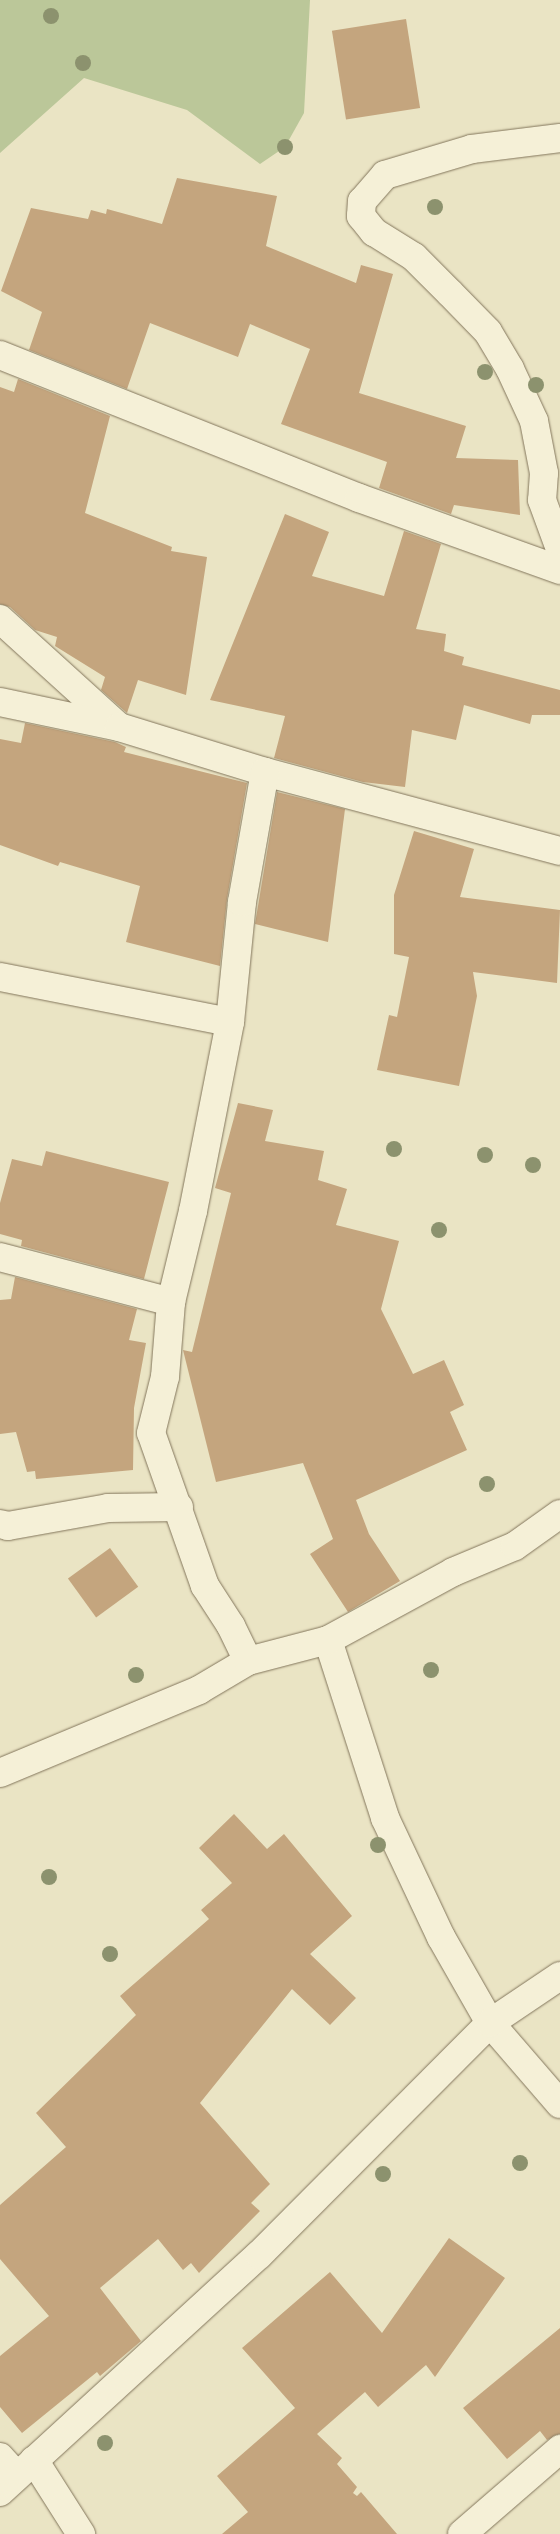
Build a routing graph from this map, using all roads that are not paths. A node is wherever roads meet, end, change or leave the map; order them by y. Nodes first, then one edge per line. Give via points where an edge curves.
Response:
1 (560, 138) edge
2 (0, 355) edge
3 (560, 549) edge
4 (560, 570) edge
5 (0, 619) edge
6 (0, 702) edge
7 (119, 727) junction
8 (265, 772) junction
9 (560, 851) edge
10 (0, 977) edge
11 (230, 1022) junction
12 (0, 1257) edge
13 (171, 1302) junction
14 (179, 1507) junction
15 (560, 1514) edge
16 (0, 1524) edge
17 (328, 1640) junction
18 (248, 1661) junction
19 (0, 1773) edge
20 (560, 1976) edge
21 (490, 2023) junction
22 (560, 2104) edge
23 (560, 2449) edge
24 (13, 2471) edge
25 (81, 2534) edge
26 (462, 2534) edge

1 - 3 street via 472,149 385,175 362,201 361,216 374,232 414,257 488,332 510,369 534,421 544,473 542,500
2 - 4 street via 359,498
5 - 7 street
6 - 7 street
7 - 8 street
8 - 9 street
8 - 11 street via 242,902
10 - 11 street
11 - 13 street via 193,1211
12 - 13 street
13 - 14 street via 166,1376 151,1433
14 - 16 street via 108,1508 8,1526
14 - 18 street via 205,1586 231,1626
15 - 17 street via 515,1546 452,1572
17 - 18 street
17 - 21 street via 385,1818 441,1938
18 - 19 street via 199,1690
20 - 21 street
21 - 22 street
21 - 24 street via 258,2255
23 - 26 street
24 - 25 street

